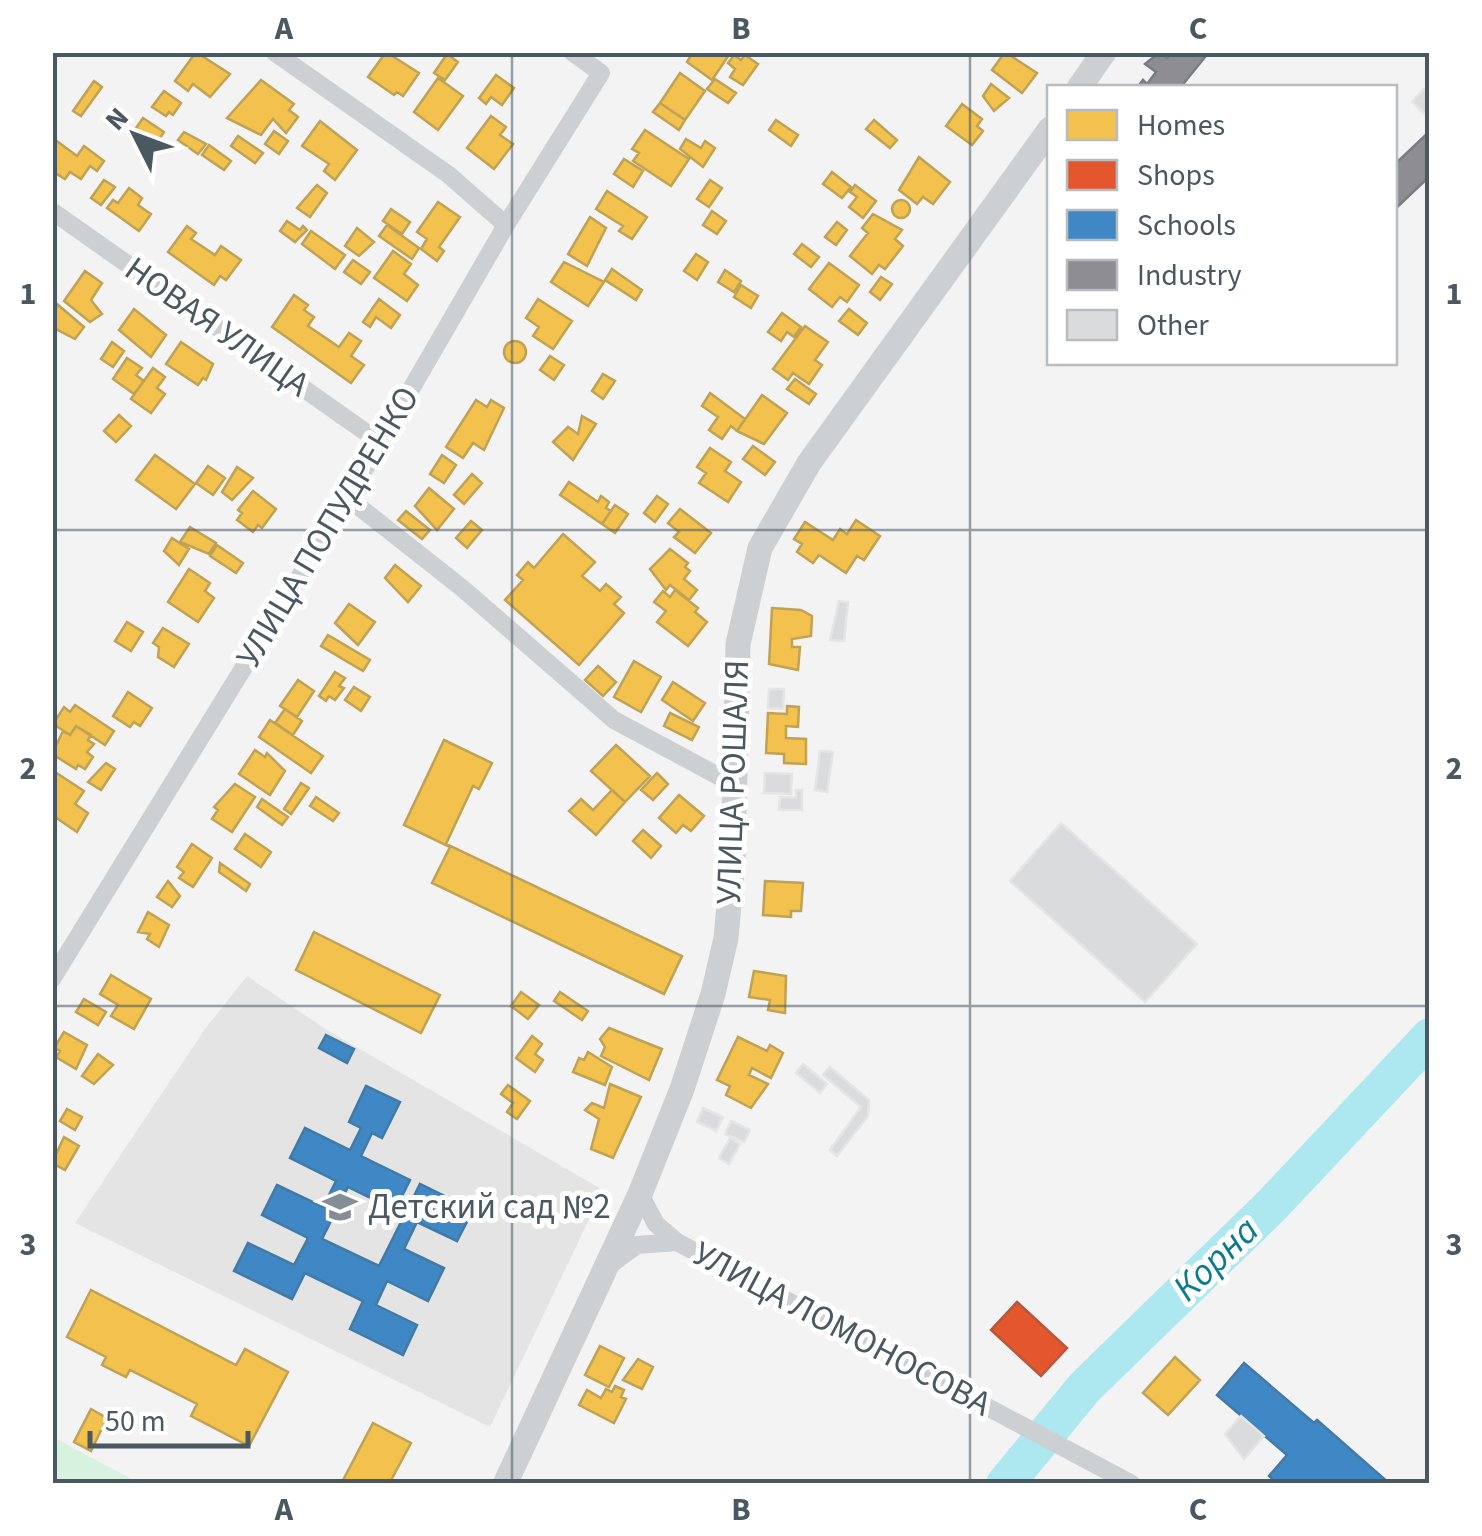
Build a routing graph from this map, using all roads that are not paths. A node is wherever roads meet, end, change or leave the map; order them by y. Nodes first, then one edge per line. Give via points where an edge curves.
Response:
1 (274, 52) edge
2 (572, 52) edge
3 (1104, 52) edge
4 (1081, 85) edge
5 (1047, 132) edge
6 (52, 211) edge
7 (506, 225) junction
8 (381, 443) junction
9 (348, 498) junction
10 (737, 786) junction
11 (52, 979) edge
12 (640, 1194) junction
13 (677, 1242) junction
14 (602, 1273) junction
15 (505, 1484) edge
16 (1132, 1484) edge

1 - 7 street via 448,175
2 - 7 street, УЛИЦА ПОПУДРЕНКО via 601,73
3 - 4 main road
5 - 10 main road, УЛИЦА РОШАЛЯ via 808,463 760,548 738,644
6 - 8 street, НОВАЯ УЛИЦА
7 - 8 street, УЛИЦА ПОПУДРЕНКО
8 - 9 street, УЛИЦА ПОПУДРЕНКО
9 - 10 street via 614,720
9 - 11 street, УЛИЦА ПОПУДРЕНКО
10 - 12 main road, УЛИЦА РОШАЛЯ via 719,970
12 - 13 street, УЛИЦА ЛОМОНОСОВА via 656,1224
12 - 14 main road, УЛИЦА РОШАЛЯ
13 - 14 street, УЛИЦА ЛОМОНОСОВА via 637,1245
13 - 16 street, УЛИЦА ЛОМОНОСОВА
14 - 15 main road, УЛИЦА РОШАЛЯ

